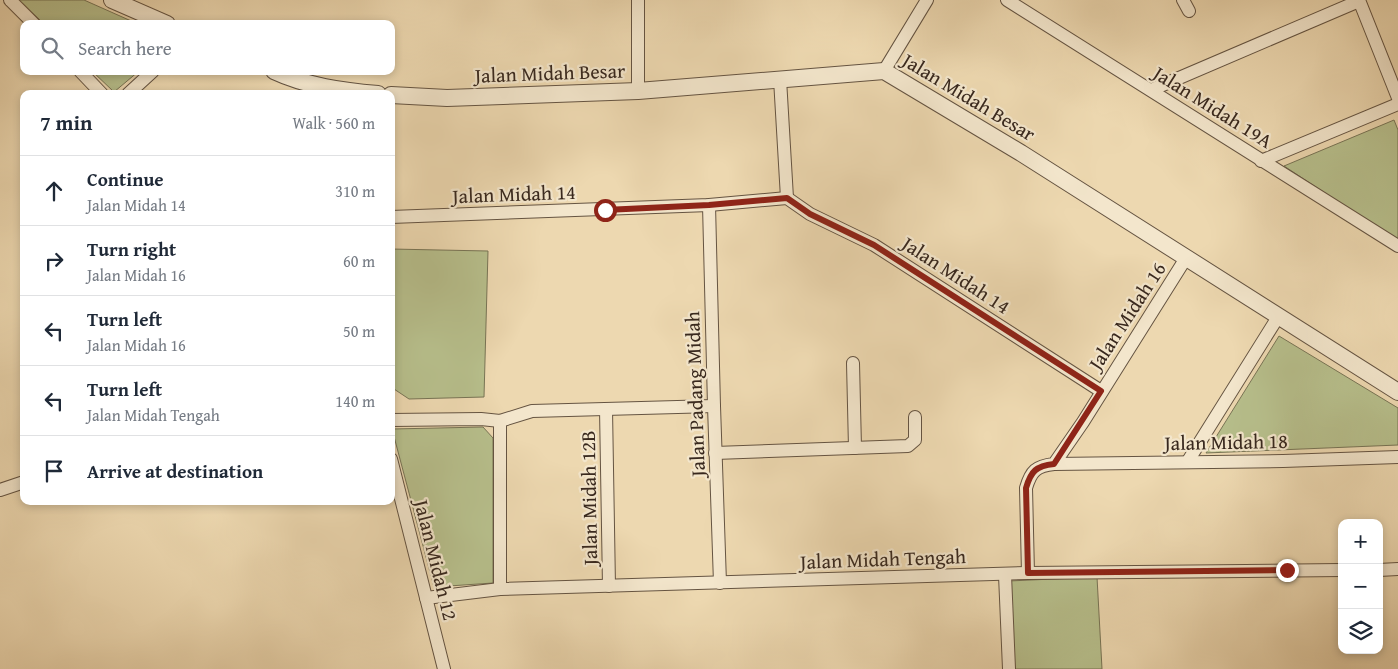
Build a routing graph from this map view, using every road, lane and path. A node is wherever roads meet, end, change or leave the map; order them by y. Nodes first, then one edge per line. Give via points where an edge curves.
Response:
1 (10, 0) edge
2 (112, 0) edge
3 (638, 0) edge
4 (926, 0) edge
5 (1007, 0) edge
6 (1359, 1) edge
7 (30, 20) edge
8 (157, 20) edge
9 (884, 71) junction
10 (84, 75) edge
11 (149, 75) edge
12 (283, 75) edge
13 (780, 80) junction
14 (98, 90) edge
15 (132, 90) edge
16 (339, 90) edge
17 (1151, 90) junction
18 (638, 91) junction
19 (395, 95) edge
20 (1398, 98) edge
21 (1398, 104) edge
22 (1261, 161) junction
23 (787, 198) junction
24 (709, 205) junction
25 (395, 217) edge
26 (1398, 246) edge
27 (1186, 258) junction
28 (1278, 317) junction
29 (853, 362) dead end
30 (1101, 391) junction
31 (1398, 392) edge
32 (714, 406) junction
33 (606, 409) junction
34 (915, 417) dead end
35 (395, 420) edge
36 (500, 421) junction
37 (855, 448) junction
38 (716, 453) junction
39 (1398, 457) edge
40 (1188, 461) junction
41 (1054, 464) junction
42 (395, 475) edge
43 (20, 483) edge
44 (0, 490) edge
45 (1398, 569) edge
46 (1338, 570) edge
47 (1383, 570) edge
48 (1028, 573) junction
49 (1005, 575) junction
50 (720, 583) junction
51 (608, 586) junction
52 (500, 589) junction
53 (426, 598) junction
54 (444, 669) edge
55 (1009, 669) edge

1 - 7 street
2 - 8 street
3 - 18 street
4 - 9 street
5 - 17 street, Jalan Midah 19A
6 - 17 street
6 - 20 street
9 - 13 street, Jalan Midah Besar
9 - 27 street, Jalan Midah Besar
10 - 14 street
11 - 15 street
12 - 16 street
13 - 18 street, Jalan Midah Besar
13 - 23 street
17 - 22 street, Jalan Midah 19A
18 - 19 street, Jalan Midah Besar via 447,98
21 - 22 street
22 - 26 street, Jalan Midah 19A
23 - 24 street, Jalan Midah 14
23 - 30 street, Jalan Midah 14 via 810,214 874,245
24 - 25 street, Jalan Midah 14
24 - 32 street, Jalan Padang Midah
27 - 28 street, Jalan Midah Besar
27 - 30 street, Jalan Midah 16
28 - 31 street, Jalan Midah Besar
28 - 40 street
29 - 37 street
30 - 41 street, Jalan Midah 16
32 - 33 street
32 - 38 street, Jalan Padang Midah
33 - 36 street via 532,411
33 - 51 street, Jalan Midah 12B
34 - 37 street via 915,440 908,446
35 - 36 street
36 - 52 street
37 - 38 street
38 - 50 street, Jalan Padang Midah
39 - 40 street, Jalan Midah 18
40 - 41 street, Jalan Midah 18
41 - 48 street via 1042,465 1030,475 1026,488
42 - 53 street, Jalan Midah 12
43 - 44 street
45 - 47 street
46 - 48 street, Jalan Midah Tengah
48 - 49 street, Jalan Midah Tengah
49 - 50 street, Jalan Midah Tengah
49 - 55 street
50 - 51 street, Jalan Midah Tengah
51 - 52 street, Jalan Midah Tengah
52 - 53 street, Jalan Midah Tengah
53 - 54 street, Jalan Midah 12

